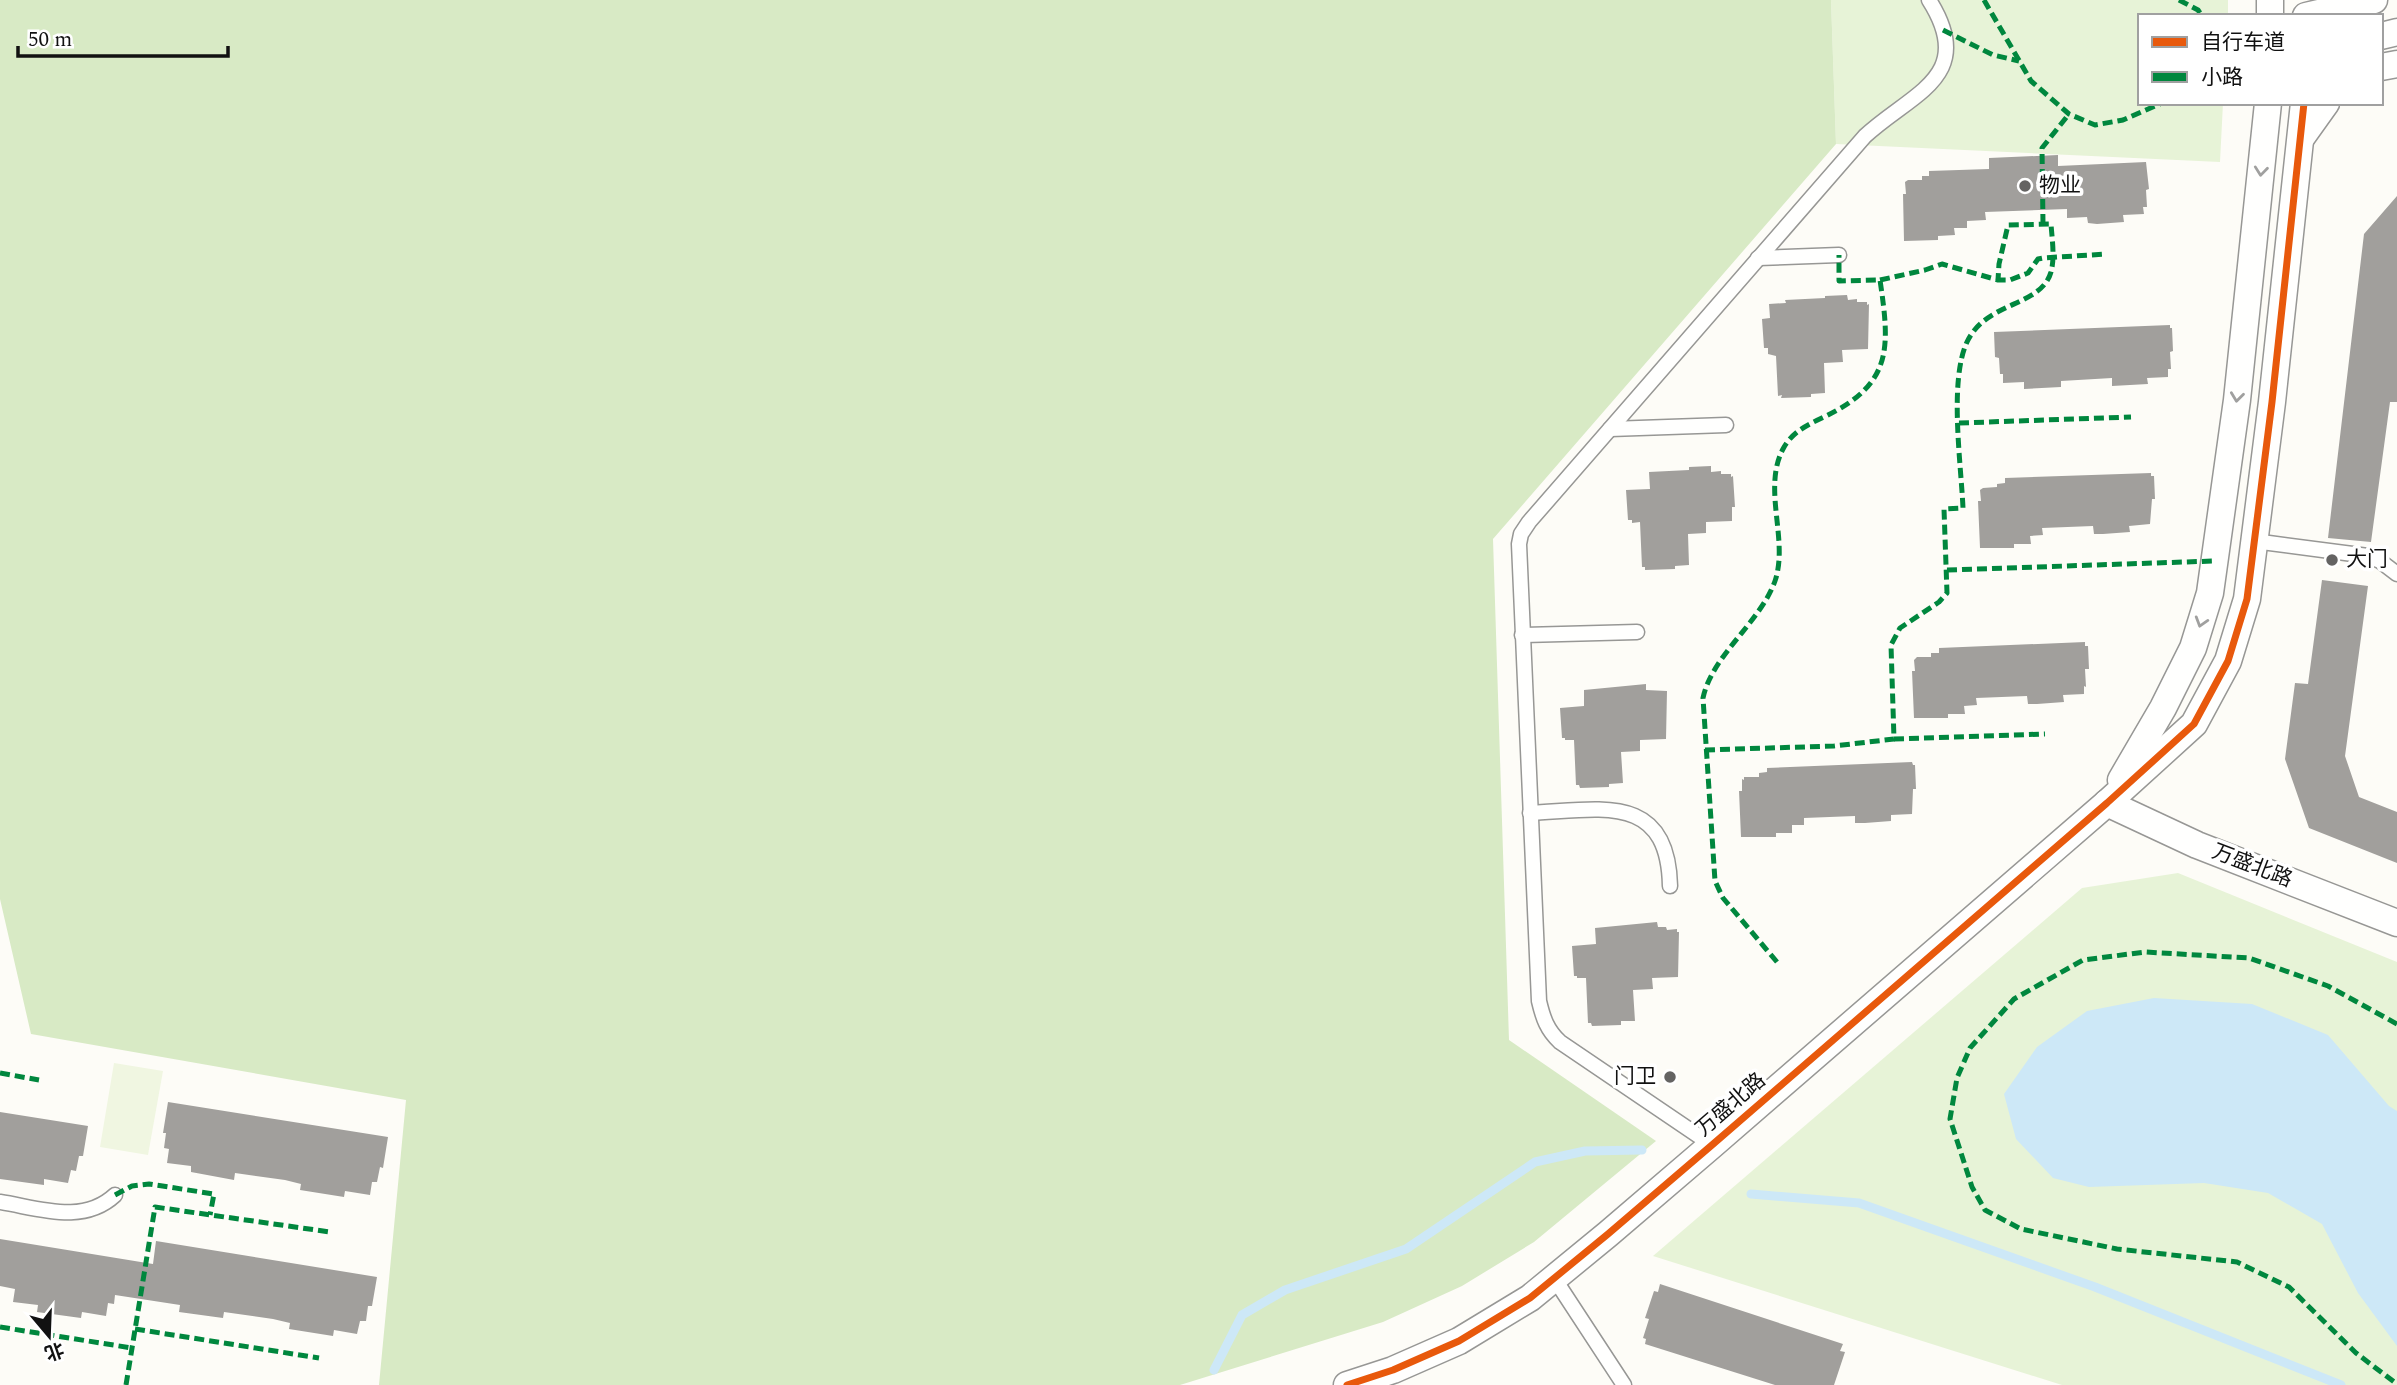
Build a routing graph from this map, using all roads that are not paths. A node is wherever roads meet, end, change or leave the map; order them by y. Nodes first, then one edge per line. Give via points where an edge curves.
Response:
1 (1929, 0) edge
2 (2374, 0) edge
3 (2315, 14) edge
4 (2268, 105) edge
5 (2304, 105) edge
6 (2325, 105) edge
7 (2300, 140) junction
8 (1839, 255) dead end
9 (1758, 258) junction
10 (1726, 425) dead end
11 (1610, 429) junction
12 (2254, 541) junction
13 (2397, 574) edge
14 (1637, 632) dead end
15 (1522, 635) junction
16 (2107, 803) junction
17 (1530, 813) junction
18 (1670, 886) dead end
19 (2397, 923) edge
20 (1712, 1145) junction
21 (115, 1195) dead end
22 (0, 1202) edge
23 (1554, 1278) junction
24 (1347, 1385) edge
25 (1624, 1385) edge

1 - 9 lane via 1943,30 1943,68 1931,85 1865,136
2 - 3 street
4 -> 16 street via 2237,400 2210,593 2193,648
5 - 7 street
6 - 7 street
7 - 12 street
8 - 9 lane
9 - 11 lane
10 - 11 lane
11 - 15 lane via 1521,534
12 - 13 lane via 2368,556
12 - 16 street via 2247,598 2228,661 2194,724
14 - 15 lane
15 - 17 lane
16 - 19 street, 万盛北路 via 2197,845
16 - 20 street, 万盛北路
17 - 18 lane via 1611,810 1634,815 1657,833 1664,846
17 - 20 lane via 1539,1001 1545,1024 1566,1046
20 - 23 street, 万盛北路
21 - 22 lane via 99,1208 79,1213
23 - 24 street, 万盛北路 via 1459,1341
23 - 25 lane

